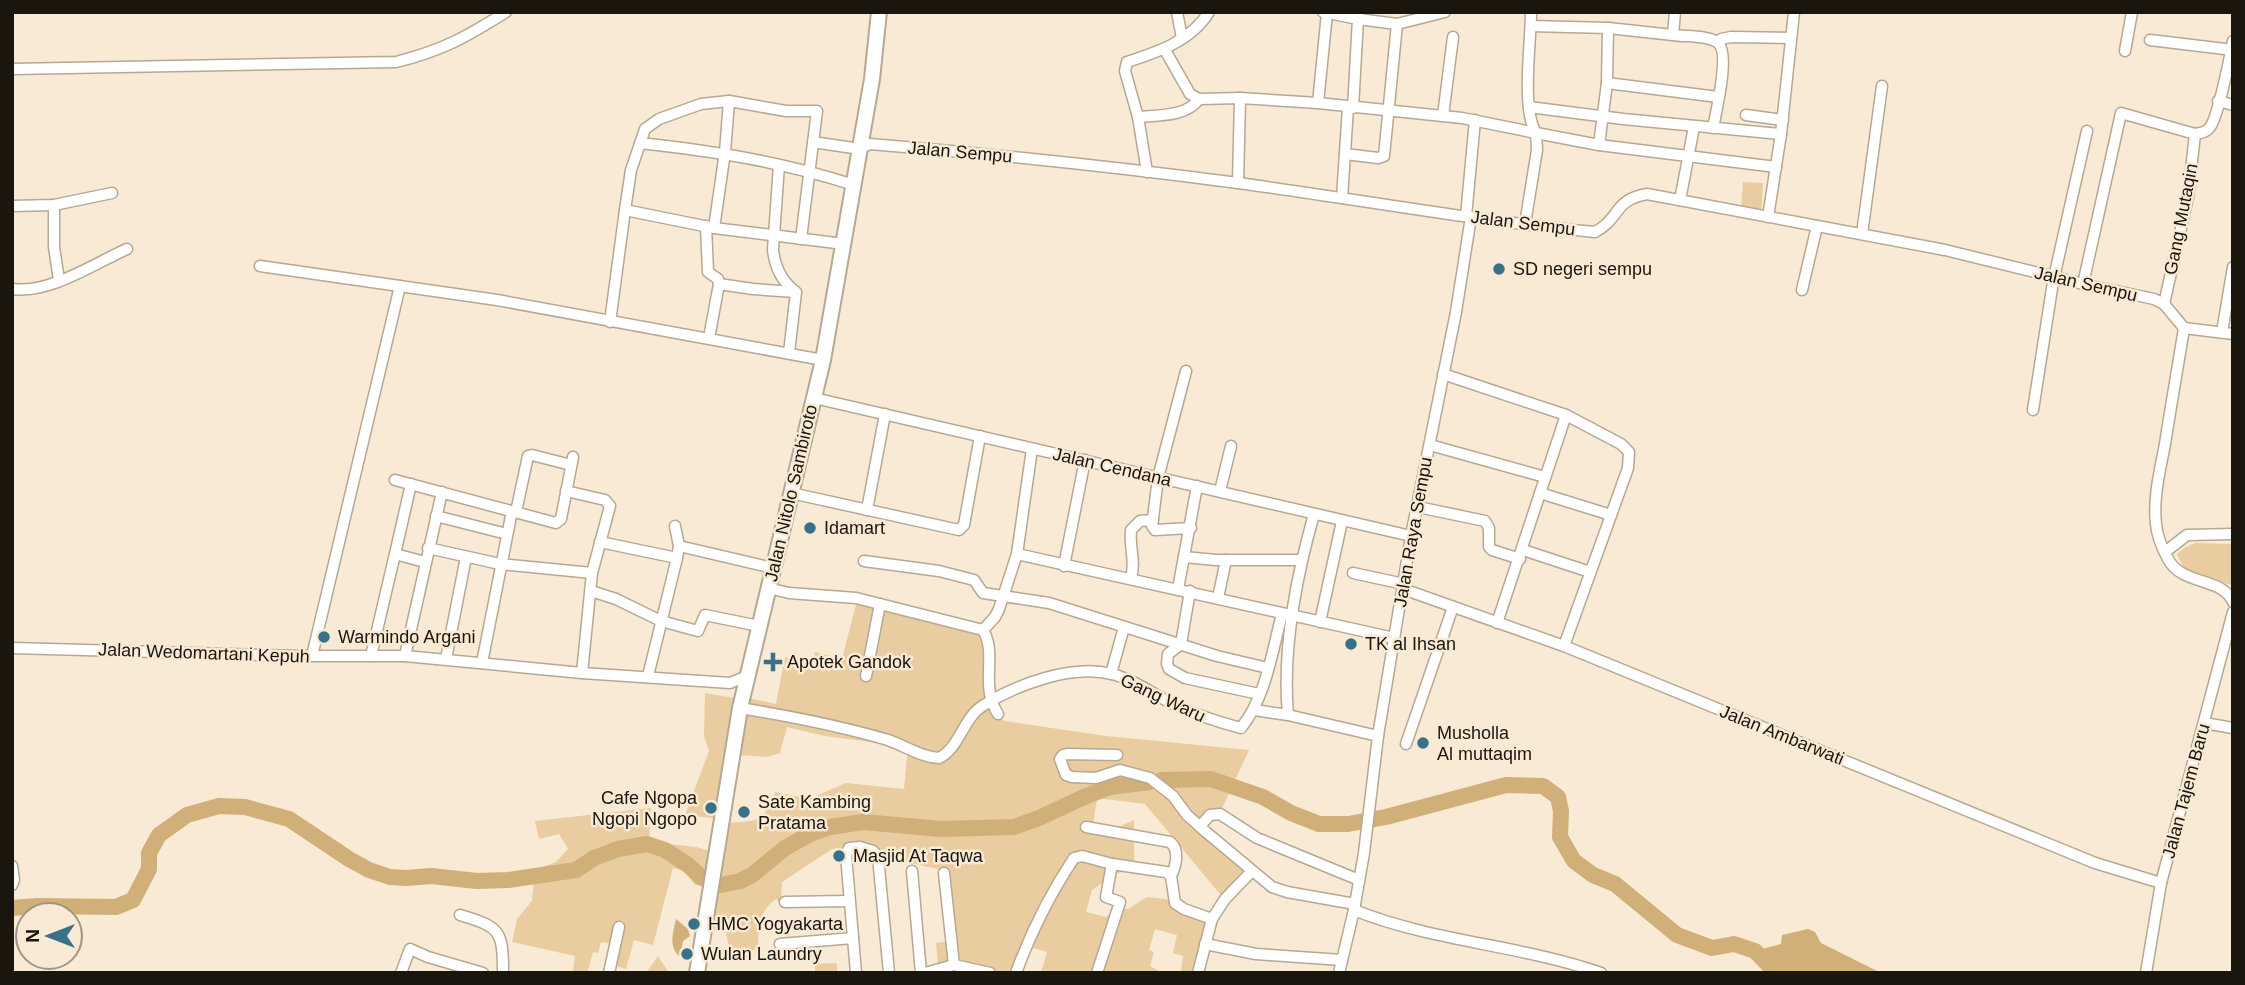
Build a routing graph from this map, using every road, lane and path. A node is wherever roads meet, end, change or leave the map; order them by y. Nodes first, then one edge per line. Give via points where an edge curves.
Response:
1 (879, 12) edge
2 (1177, 12) edge
3 (1209, 12) edge
4 (1445, 12) edge
5 (1531, 12) edge
6 (1675, 12) edge
7 (1794, 12) edge
8 (2133, 12) edge
9 (503, 13) edge
10 (1325, 13) edge
11 (1359, 16) edge
12 (1419, 16) edge
13 (1397, 24) junction
14 (1531, 26) junction
15 (1608, 28) junction
16 (1673, 35) junction
17 (1452, 37) dead end
18 (1182, 38) junction
19 (1791, 38) junction
20 (2150, 40) dead end
21 (1719, 43) junction
22 (2232, 47) edge
23 (1165, 50) junction
24 (2124, 51) dead end
25 (12, 69) edge
26 (1607, 83) junction
27 (1882, 86) dead end
28 (1718, 97) junction
29 (1240, 98) junction
30 (1199, 99) junction
31 (729, 101) junction
32 (2218, 102) junction
33 (1318, 103) junction
34 (2233, 105) edge
35 (1529, 107) junction
36 (1350, 108) junction
37 (1389, 111) junction
38 (1746, 115) dead end
39 (1443, 116) junction
40 (1138, 117) junction
41 (1604, 117) junction
42 (1475, 120) junction
43 (1783, 120) junction
44 (1694, 127) junction
45 (1713, 128) junction
46 (2087, 131) dead end
47 (1536, 132) junction
48 (1781, 134) junction
49 (2195, 134) junction
50 (813, 142) junction
51 (640, 143) junction
52 (863, 144) junction
53 (1599, 145) junction
54 (724, 152) junction
55 (1345, 154) junction
56 (1688, 157) junction
57 (779, 165) junction
58 (1776, 167) junction
59 (809, 170) junction
60 (1147, 172) junction
61 (1238, 183) junction
62 (854, 185) junction
63 (112, 193) dead end
64 (1342, 198) junction
65 (1680, 200) junction
66 (54, 205) junction
67 (12, 206) edge
68 (625, 210) junction
69 (1469, 217) junction
70 (1768, 217) junction
71 (1525, 224) junction
72 (1817, 226) junction
73 (710, 227) junction
74 (1862, 234) junction
75 (773, 235) junction
76 (801, 239) junction
77 (845, 244) junction
78 (127, 248) dead end
79 (260, 266) dead end
80 (2233, 267) edge
81 (2054, 277) junction
82 (59, 280) junction
83 (719, 284) junction
84 (2083, 284) junction
85 (400, 286) junction
86 (12, 289) edge
87 (1802, 290) dead end
88 (796, 292) junction
89 (2164, 304) junction
90 (610, 322) junction
91 (2184, 328) junction
92 (2227, 333) edge
93 (709, 338) junction
94 (789, 353) junction
95 (823, 360) junction
96 (1186, 371) dead end
97 (1443, 374) junction
98 (814, 398) junction
99 (2033, 410) dead end
100 (885, 414) junction
101 (1566, 415) junction
102 (980, 436) junction
103 (1430, 445) junction
104 (1231, 446) dead end
105 (1032, 449) junction
106 (1085, 460) junction
107 (1545, 477) junction
108 (1158, 478) junction
109 (395, 480) dead end
110 (411, 484) junction
111 (1196, 486) junction
112 (566, 491) junction
113 (1220, 491) junction
114 (442, 492) junction
115 (791, 493) junction
116 (1540, 493) junction
117 (1418, 507) junction
118 (867, 510) junction
119 (514, 511) junction
120 (1314, 514) junction
121 (1611, 515) junction
122 (436, 516) junction
123 (1153, 520) junction
124 (1342, 521) junction
125 (675, 526) dead end
126 (1191, 528) junction
127 (507, 534) junction
128 (2233, 534) edge
129 (1411, 536) junction
130 (600, 542) junction
131 (679, 546) junction
132 (428, 548) junction
133 (2165, 552) junction
134 (395, 554) junction
135 (1017, 554) junction
136 (1521, 554) junction
137 (466, 556) junction
138 (1184, 556) junction
139 (677, 558) junction
140 (1226, 560) junction
141 (1301, 560) junction
142 (864, 561) dead end
143 (425, 562) junction
144 (500, 564) junction
145 (1065, 566) junction
146 (773, 568) junction
147 (1590, 572) junction
148 (592, 573) junction
149 (1353, 573) dead end
150 (1131, 579) junction
151 (1404, 586) junction
152 (768, 588) junction
153 (1178, 589) junction
154 (591, 591) junction
155 (1190, 591) junction
156 (1003, 597) junction
157 (1218, 598) junction
158 (2233, 602) edge
159 (880, 604) junction
160 (1453, 607) junction
161 (2233, 612) edge
162 (1286, 615) junction
163 (661, 621) junction
164 (1320, 622) junction
165 (1497, 623) junction
166 (759, 626) junction
167 (1125, 627) junction
168 (983, 630) junction
169 (1394, 638) junction
170 (1181, 644) junction
171 (1564, 646) junction
172 (12, 648) edge
173 (312, 656) junction
174 (371, 656) junction
175 (405, 656) junction
176 (446, 659) junction
177 (482, 663) junction
178 (1268, 668) junction
179 (582, 673) junction
180 (1111, 674) junction
181 (648, 676) junction
182 (747, 677) junction
183 (866, 677) dead end
184 (730, 683) junction
185 (1259, 694) junction
186 (741, 701) junction
187 (991, 702) junction
188 (1254, 710) junction
189 (998, 714) dead end
190 (1288, 715) junction
191 (2204, 723) junction
192 (2233, 728) edge
193 (1378, 736) junction
194 (1406, 744) dead end
195 (1117, 755) dead end
196 (1200, 826) junction
197 (1086, 827) dead end
198 (1112, 864) junction
199 (12, 866) edge
200 (912, 871) dead end
201 (1252, 871) junction
202 (944, 873) dead end
203 (1171, 877) junction
204 (1359, 880) junction
205 (2161, 883) junction
206 (12, 885) edge
207 (849, 901) junction
208 (785, 902) dead end
209 (1355, 907) junction
210 (460, 915) dead end
211 (1212, 919) junction
212 (618, 927) dead end
213 (853, 938) junction
214 (780, 944) dead end
215 (1205, 944) junction
216 (1342, 960) junction
217 (954, 965) junction
218 (1574, 969) edge
219 (985, 972) edge
220 (401, 973) edge
221 (484, 973) edge
222 (503, 973) edge
223 (609, 973) edge
224 (697, 973) edge
225 (856, 973) edge
226 (889, 973) edge
227 (923, 973) edge
228 (1016, 973) edge
229 (1097, 973) edge
230 (1198, 973) edge
231 (1339, 973) edge
232 (1601, 973) edge
233 (2146, 973) edge

1 - 52 street, Jalan Nitolo Sambiroto
2 - 18 street
3 - 18 street
4 - 12 street
5 - 14 street
6 - 16 street
7 - 19 street
8 - 24 street
9 - 25 street via 431,54 396,62
10 - 11 street
10 - 33 street
11 - 13 street
11 - 36 street
12 - 13 street
13 - 37 street
14 - 15 street
14 - 35 street
15 - 16 street
15 - 26 street
16 - 21 street
17 - 39 street
18 - 23 street
19 - 21 street via 1731,37
19 - 43 street
20 - 22 street
21 - 28 street via 1724,61
22 - 32 street
23 - 30 street via 1190,94
23 - 40 street via 1127,62 1125,71
26 - 28 street
26 - 41 street
27 - 74 street
28 - 45 street
29 - 30 street
29 - 33 street
29 - 61 street
30 - 40 street via 1183,111
31 - 50 street via 786,111 817,111
31 - 51 street via 701,104 659,119 645,129
31 - 54 street
32 - 34 street
32 - 49 street via 2211,126
33 - 36 street
35 - 41 street
35 - 47 street
36 - 37 street
36 - 55 street
37 - 39 street
37 - 55 street via 1382,158
38 - 43 street
39 - 42 street
40 - 60 street
41 - 44 street
41 - 53 street
42 - 47 street
42 - 69 street, Jalan Raya Sempu
43 - 48 street
44 - 45 street
44 - 56 street
45 - 48 street
46 - 81 street
47 - 53 street
47 - 71 street
48 - 58 street
49 - 84 street via 2121,113
49 - 89 street, Gang Mutaqin via 2188,197
50 - 52 street, Jalan Sempu
50 - 59 street
51 - 54 street
51 - 68 street
52 - 60 street, Jalan Sempu
52 - 62 street, Jalan Nitolo Sambiroto
53 - 56 street
54 - 57 street
54 - 73 street
55 - 64 street
56 - 58 street
56 - 65 street
57 - 59 street
57 - 75 street
58 - 70 street
59 - 62 street
59 - 76 street
60 - 61 street, Jalan Sempu
61 - 64 street, Jalan Sempu
62 - 77 street, Jalan Nitolo Sambiroto
63 - 66 street
64 - 69 street, Jalan Sempu
65 - 70 street, Jalan Sempu
65 - 71 street, Jalan Sempu via 1634,196 1595,232
66 - 67 street
66 - 82 street
68 - 73 street
68 - 90 street
69 - 71 street, Jalan Sempu
69 - 97 street, Jalan Raya Sempu
70 - 72 street, Jalan Sempu
72 - 74 street, Jalan Sempu
72 - 87 street
73 - 75 street
73 - 83 street via 708,272
74 - 81 street, Jalan Sempu
75 - 76 street
75 - 88 street via 774,260 786,285
76 - 77 street
77 - 95 street, Jalan Nitolo Sambiroto
78 - 82 street
79 - 85 street
80 - 92 street
81 - 84 street, Jalan Sempu
81 - 99 street
82 - 86 street via 30,290
83 - 88 street
83 - 93 street
84 - 89 street, Jalan Sempu
85 - 90 street
85 - 173 street
88 - 94 street
89 - 91 street
90 - 93 street
91 - 92 street
91 - 133 street via 2156,498 2158,537
93 - 94 street
94 - 95 street
95 - 98 street, Jalan Nitolo Sambiroto
96 - 108 street
97 - 101 street
97 - 103 street, Jalan Raya Sempu
98 - 100 street, Jalan Cendana
98 - 115 street, Jalan Nitolo Sambiroto
100 - 102 street, Jalan Cendana
100 - 118 street
101 - 107 street
101 - 121 street via 1621,444 1629,453
102 - 105 street, Jalan Cendana
102 - 118 street via 962,528
103 - 107 street
103 - 117 street, Jalan Raya Sempu
104 - 113 street
105 - 106 street, Jalan Cendana
105 - 135 street
106 - 108 street, Jalan Cendana
106 - 145 street
107 - 116 street
108 - 111 street, Jalan Cendana
108 - 123 street
109 - 110 street
110 - 114 street
110 - 134 street
111 - 113 street, Jalan Cendana
111 - 126 street
112 - 119 street via 560,522
112 - 119 street via 572,461 532,455
112 - 130 street via 609,503
113 - 120 street, Jalan Cendana
114 - 119 street
114 - 122 street
115 - 118 street
115 - 146 street, Jalan Nitolo Sambiroto
116 - 121 street
116 - 136 street
117 - 129 street, Jalan Raya Sempu
117 - 136 street via 1485,521 1492,550
119 - 127 street
120 - 124 street, Jalan Cendana
120 - 141 street
121 - 147 street
122 - 127 street
122 - 132 street
123 - 126 street via 1153,529 1158,531
123 - 150 street via 1140,521 1131,530 1135,562
124 - 129 street, Jalan Cendana
124 - 164 street
125 - 131 street
126 - 138 street
127 - 144 street
128 - 133 street via 2187,535
129 - 151 street, Jalan Raya Sempu
130 - 139 street
130 - 148 street
131 - 139 street
131 - 146 street
132 - 137 street
132 - 143 street
133 - 158 street via 2182,575 2220,588
134 - 143 street
134 - 174 street
135 - 145 street
135 - 156 street
136 - 147 street
136 - 165 street
137 - 144 street
137 - 176 street
138 - 140 street
138 - 153 street
139 - 163 street
140 - 141 street
140 - 157 street
141 - 162 street
142 - 156 street via 953,573 974,580 983,593
143 - 175 street
144 - 148 street
144 - 177 street
145 - 150 street
146 - 152 street, Jalan Nitolo Sambiroto
147 - 171 street
148 - 154 street
149 - 151 street, Jalan Ambarwati
150 - 153 street
151 - 160 street, Jalan Ambarwati
151 - 169 street, Jalan Raya Sempu
152 - 159 street
152 - 166 street, Jalan Nitolo Sambiroto
153 - 155 street
154 - 163 street
154 - 179 street
155 - 157 street
155 - 170 street
156 - 167 street via 1049,603
156 - 168 street via 995,617
157 - 162 street
159 - 168 street
159 - 183 street
160 - 165 street, Jalan Ambarwati
160 - 194 street
161 - 191 street, Jalan Tajem Baru
162 - 164 street
162 - 178 street
162 - 190 street
163 - 166 street via 698,631 705,615
163 - 181 street
164 - 169 street
165 - 171 street, Jalan Ambarwati
166 - 182 street, Jalan Nitolo Sambiroto
167 - 170 street
167 - 180 street
168 - 187 street via 988,643
169 - 193 street, Jalan Raya Sempu
170 - 178 street
170 - 185 street via 1167,658 1173,673
171 - 205 street, Jalan Ambarwati via 2084,859
172 - 173 street, Jalan Wedomartani Kepuh
173 - 174 street, Jalan Wedomartani Kepuh
174 - 175 street, Jalan Wedomartani Kepuh
175 - 176 street, Jalan Wedomartani Kepuh
176 - 177 street, Jalan Wedomartani Kepuh
177 - 179 street, Jalan Wedomartani Kepuh
178 - 185 street
179 - 181 street, Jalan Wedomartani Kepuh
180 - 187 street, Gang Waru via 1050,675
180 - 188 street, Gang Waru via 1201,716 1241,728
181 - 184 street, Jalan Wedomartani Kepuh
182 - 184 street, Jalan Wedomartani Kepuh
182 - 186 street, Jalan Nitolo Sambiroto
184 - 186 street
185 - 188 street
186 - 187 street, Gang Waru via 935,758 943,756 974,713
186 - 224 street, Jalan Nitolo Sambiroto
187 - 189 street
188 - 190 street
190 - 193 street
191 - 192 street
191 - 205 street, Jalan Tajem Baru
193 - 204 street, Jalan Raya Sempu
195 - 196 street via 1067,754 1060,759 1066,775 1072,777 1096,778 1120,770 1150,778
196 - 201 street
196 - 204 street via 1210,815 1220,814 1257,838
197 - 203 street via 1170,842 1176,857
198 - 203 street via 1162,870
198 - 228 street via 1074,858 1055,886
198 - 229 street via 1106,897 1120,902
199 - 206 street
200 - 227 street
201 - 209 street via 1272,887
201 - 211 street
202 - 217 street
203 - 211 street via 1175,903
204 - 209 street, Jalan Raya Sempu
205 - 233 street, Jalan Tajem Baru
207 - 208 street
207 - 213 street
207 - 226 street via 849,848 873,850 878,856
209 - 216 street, Jalan Raya Sempu
209 - 218 street via 1389,924
210 - 222 street via 497,932
211 - 215 street
212 - 223 street
213 - 214 street
213 - 225 street
215 - 216 street via 1256,954
215 - 230 street
216 - 231 street, Jalan Raya Sempu
217 - 219 street
217 - 227 street
218 - 232 street
220 - 221 street via 410,948

